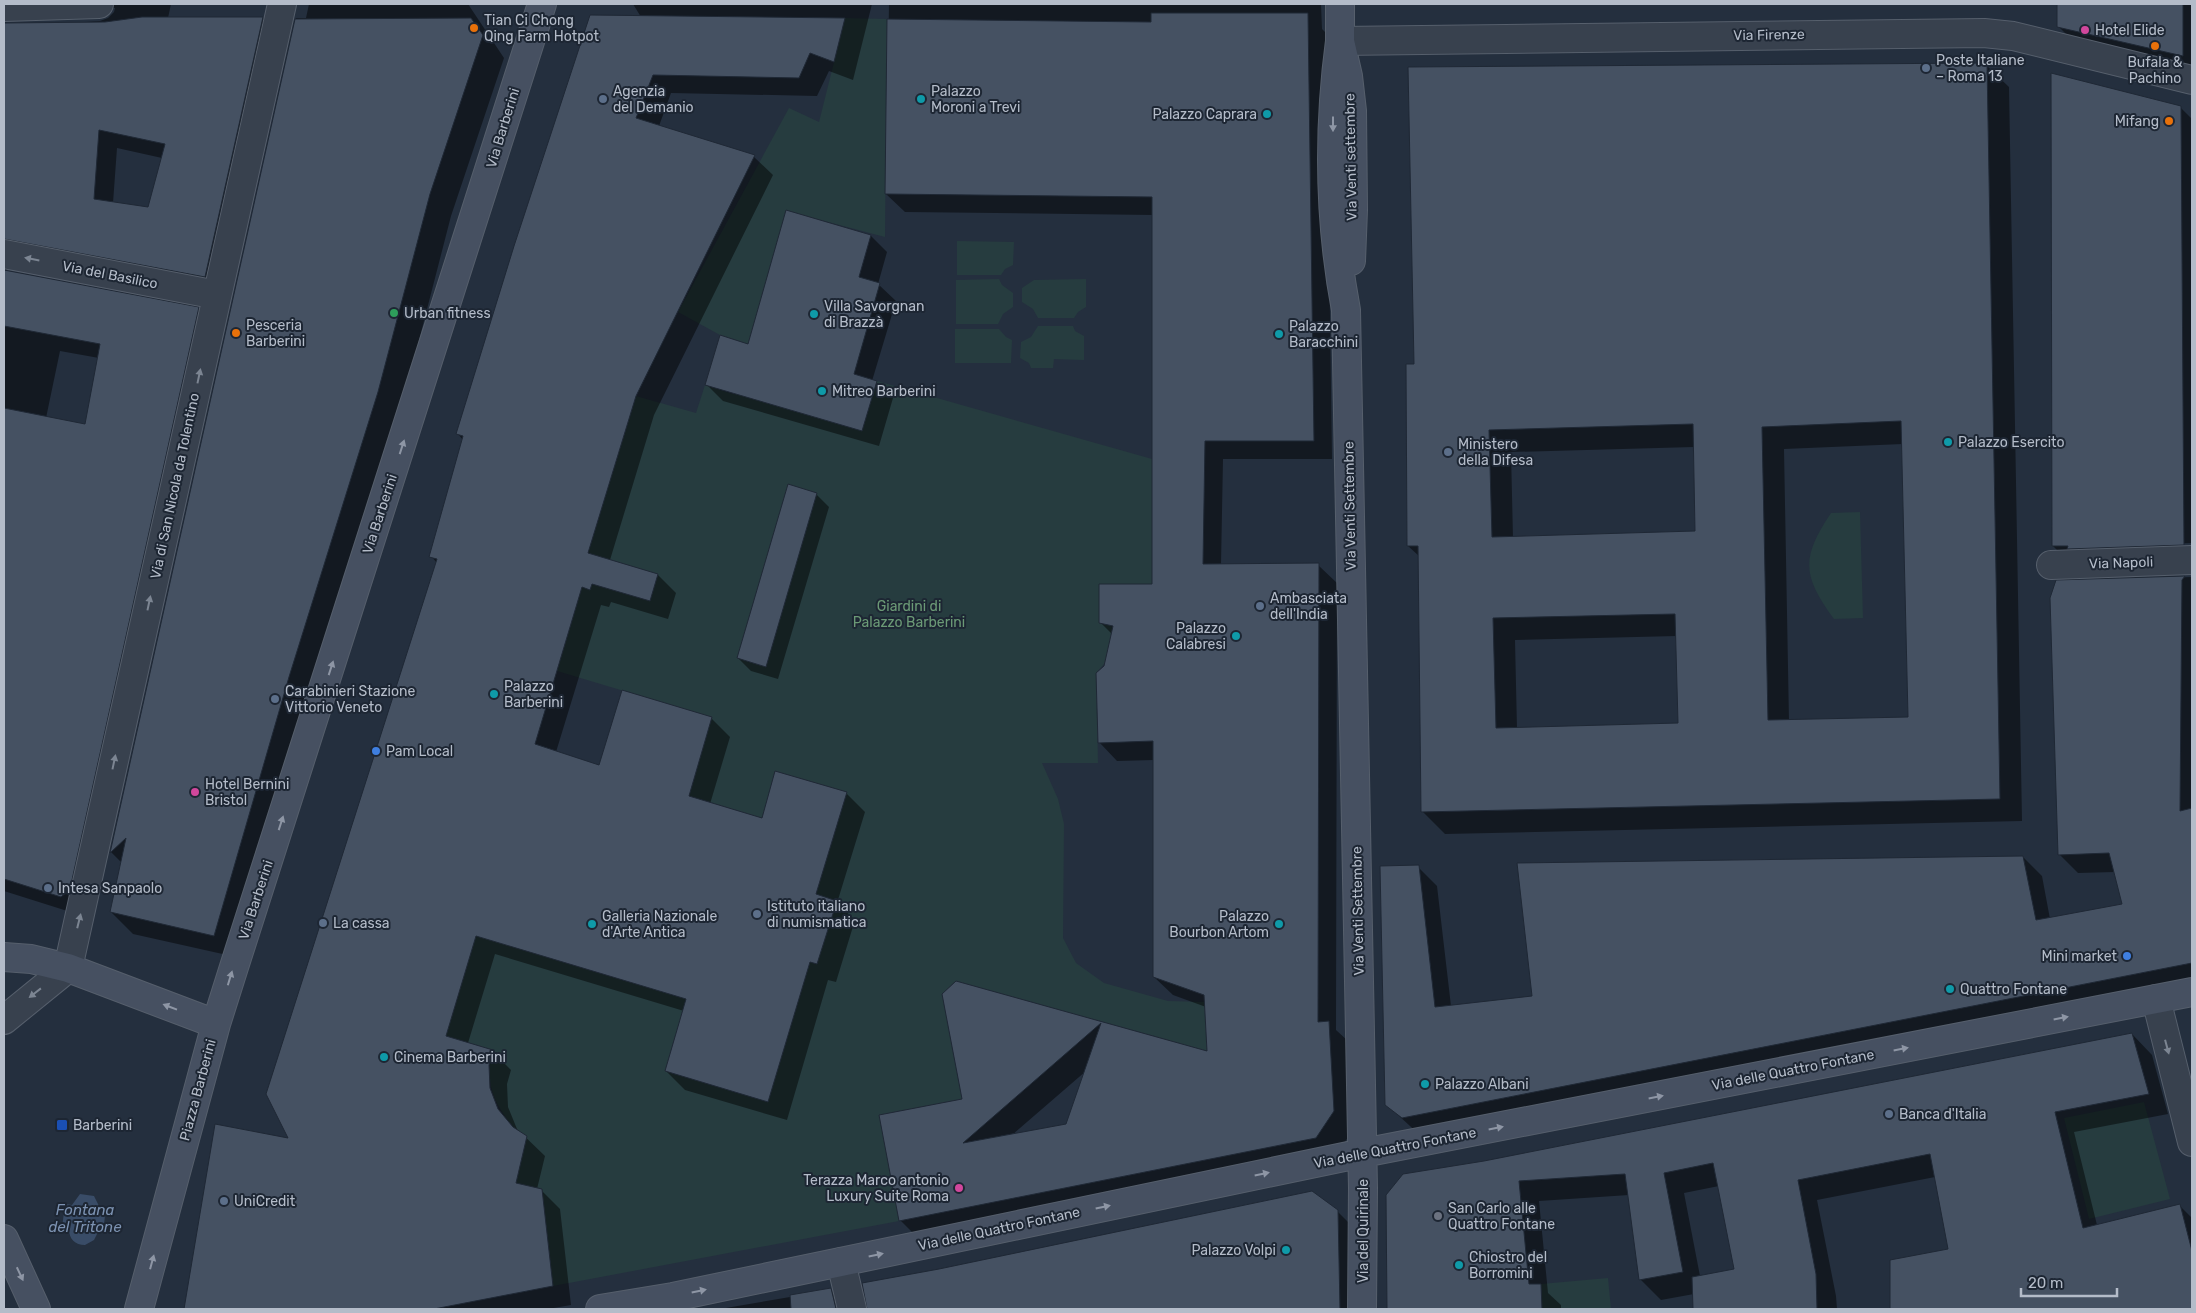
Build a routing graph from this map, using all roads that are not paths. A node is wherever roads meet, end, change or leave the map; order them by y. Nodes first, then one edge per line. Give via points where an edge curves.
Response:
1 (99, 4) edge
2 (282, 4) edge
3 (542, 4) edge
4 (1340, 4) edge
5 (4, 7) edge
6 (1340, 41) junction
7 (2192, 80) edge
8 (4, 254) edge
9 (217, 295) junction
10 (2192, 560) edge
11 (2051, 565) dead end
12 (4, 958) edge
13 (68, 968) junction
14 (2192, 992) edge
15 (2156, 999) junction
16 (4, 1020) edge
17 (216, 1024) junction
18 (2192, 1142) edge
19 (1362, 1153) junction
20 (4, 1239) edge
21 (841, 1262) junction
22 (669, 1303) edge
23 (36, 1309) edge
24 (139, 1309) edge
25 (600, 1309) edge
26 (852, 1309) edge
27 (1362, 1309) edge

1 - 5 street
2 - 9 street, Via di San Nicola da Tolentino
17 -> 3 street, Via Barberini
4 - 6 street
6 - 7 street, Via Firenze via 1984,33 2013,36
6 - 19 street, Via Venti Settembre via 1333,109 1333,212 1336,255 1346,310
9 -> 8 street, Via del Basilico
13 -> 9 street, Via di San Nicola da Tolentino
10 - 11 street, Via Napoli
12 - 13 street, Piazza Barberini via 31,959
13 -> 16 street
17 -> 13 street, Piazza Barberini
14 - 15 street, Via delle Quattro Fontane
15 -> 18 street
19 -> 15 street, Via delle Quattro Fontane
24 -> 17 street, Piazza Barberini
21 -> 19 street, Via delle Quattro Fontane
19 - 27 street, Via del Quirinale
20 -> 23 street
22 -> 21 street, Via delle Quattro Fontane
21 - 26 street
22 - 25 street, Via delle Quattro Fontane

